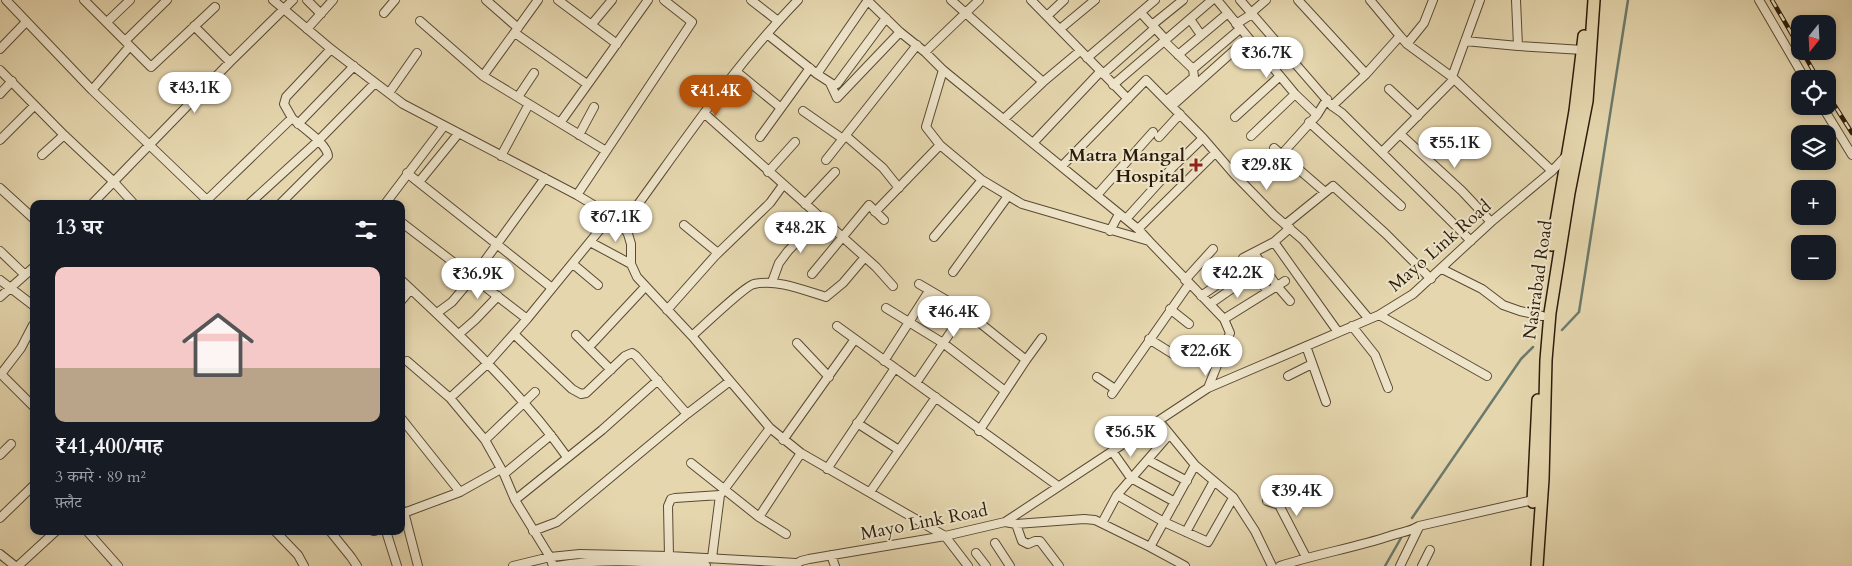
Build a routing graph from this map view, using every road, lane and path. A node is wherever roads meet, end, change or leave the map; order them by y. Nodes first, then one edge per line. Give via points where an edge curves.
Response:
1 (6, 0) edge
2 (84, 0) edge
3 (130, 0) edge
4 (167, 0) edge
5 (273, 0) edge
6 (293, 0) edge
7 (307, 0) edge
8 (333, 0) edge
9 (395, 0) edge
10 (486, 0) edge
11 (538, 0) edge
12 (558, 0) edge
13 (648, 0) edge
14 (664, 0) edge
15 (752, 0) edge
16 (798, 0) edge
17 (951, 0) edge
18 (979, 0) edge
19 (1031, 0) edge
20 (1064, 0) edge
21 (1095, 0) edge
22 (1155, 0) edge
23 (1182, 0) edge
24 (1212, 0) edge
25 (1217, 0) edge
26 (1240, 0) edge
27 (1266, 0) edge
28 (1298, 0) edge
29 (1370, 0) edge
30 (1433, 0) edge
31 (1480, 0) edge
32 (1516, 0) edge
33 (1586, 0) edge
34 (1594, 0) edge
35 (1759, 0) edge
36 (609, 1) edge
37 (870, 1) edge
38 (215, 7) dead end
39 (284, 10) junction
40 (384, 13) dead end
41 (965, 13) junction
42 (1140, 13) junction
43 (1228, 13) junction
44 (1251, 13) junction
45 (321, 14) junction
46 (1048, 16) junction
47 (886, 18) junction
48 (1190, 20) junction
49 (420, 21) dead end
50 (778, 21) junction
51 (26, 22) junction
52 (106, 22) junction
53 (592, 24) junction
54 (194, 26) junction
55 (1238, 26) junction
56 (1154, 27) junction
57 (307, 29) junction
58 (1060, 29) junction
59 (516, 30) junction
60 (900, 32) junction
61 (767, 34) junction
62 (1201, 35) junction
63 (1400, 36) junction
64 (1248, 38) junction
65 (1165, 40) junction
66 (1465, 41) junction
67 (128, 44) junction
68 (617, 44) junction
69 (1407, 44) junction
70 (917, 46) junction
71 (1518, 46) junction
72 (0, 49) edge
73 (331, 49) junction
74 (1583, 50) junction
75 (1080, 51) junction
76 (417, 52) dead end
77 (925, 52) junction
78 (1178, 55) junction
79 (1088, 58) junction
80 (230, 62) junction
81 (354, 66) junction
82 (810, 68) junction
83 (1193, 69) junction
84 (0, 70) edge
85 (943, 70) junction
86 (1800, 70) edge
87 (737, 72) junction
88 (534, 73) dead end
89 (1101, 73) junction
90 (817, 74) junction
91 (1366, 74) junction
92 (483, 76) junction
93 (1280, 76) junction
94 (1453, 78) junction
95 (12, 81) junction
96 (1043, 82) junction
97 (375, 83) junction
98 (587, 84) junction
99 (830, 84) junction
100 (1113, 85) junction
101 (1389, 89) dead end
102 (92, 90) junction
103 (389, 93) junction
104 (0, 94) edge
105 (1295, 94) junction
106 (518, 97) junction
107 (1128, 99) junction
108 (1327, 99) junction
109 (1169, 103) junction
110 (529, 104) junction
111 (34, 106) junction
112 (1332, 106) junction
113 (594, 107) dead end
114 (781, 108) junction
115 (803, 111) dead end
116 (704, 113) junction
117 (1180, 114) junction
118 (1317, 115) junction
119 (1828, 115) edge
120 (1418, 116) junction
121 (1235, 117) dead end
122 (292, 118) junction
123 (1004, 119) junction
124 (1309, 122) junction
125 (560, 123) junction
126 (298, 124) junction
127 (444, 126) junction
128 (458, 134) junction
129 (1400, 134) junction
130 (64, 135) junction
131 (579, 135) junction
132 (1251, 136) dead end
133 (760, 137) dead end
134 (845, 138) junction
135 (1203, 138) junction
136 (0, 140) edge
137 (318, 141) junction
138 (795, 142) dead end
139 (1033, 143) junction
140 (150, 145) junction
141 (940, 145) junction
142 (1274, 148) dead end
143 (606, 151) junction
144 (1382, 152) junction
145 (1572, 152) junction
146 (1215, 153) junction
147 (42, 155) dead end
148 (1281, 155) junction
149 (1852, 155) edge
150 (502, 156) junction
151 (826, 160) dead end
152 (1062, 166) junction
153 (1552, 171) junction
154 (768, 172) junction
155 (835, 172) dead end
156 (407, 173) junction
157 (545, 178) junction
158 (982, 180) junction
159 (113, 181) junction
160 (419, 182) junction
161 (783, 185) junction
162 (0, 188) edge
163 (899, 188) junction
164 (1325, 192) junction
165 (577, 195) junction
166 (1097, 195) junction
167 (1008, 196) junction
168 (96, 200) edge
169 (130, 200) edge
170 (207, 200) edge
171 (211, 200) edge
172 (253, 200) edge
173 (284, 200) edge
174 (388, 200) edge
175 (805, 204) junction
176 (1401, 206) dead end
177 (876, 212) junction
178 (30, 215) edge
179 (611, 216) junction
180 (1122, 216) junction
181 (820, 218) junction
182 (884, 220) dead end
183 (1491, 222) junction
184 (405, 225) edge
185 (623, 225) junction
186 (684, 225) dead end
187 (1288, 226) junction
188 (1138, 228) junction
189 (1110, 231) junction
190 (842, 237) junction
191 (934, 238) dead end
192 (1471, 241) junction
193 (590, 242) junction
194 (1149, 242) junction
195 (1274, 242) junction
196 (498, 244) junction
197 (1213, 249) dead end
198 (0, 251) edge
199 (718, 253) junction
200 (1254, 253) junction
201 (865, 257) junction
202 (572, 264) junction
203 (631, 264) junction
204 (1247, 264) junction
205 (30, 269) edge
206 (1442, 269) junction
207 (953, 272) dead end
208 (24, 274) junction
209 (812, 274) dead end
210 (1253, 274) junction
211 (473, 277) junction
212 (1431, 279) junction
213 (0, 280) edge
214 (1285, 281) dead end
215 (772, 282) junction
216 (1187, 282) junction
217 (405, 284) edge
218 (919, 284) dead end
219 (598, 285) dead end
220 (893, 286) dead end
221 (1277, 286) junction
222 (645, 287) junction
223 (9, 288) junction
224 (552, 288) junction
225 (411, 289) junction
226 (929, 291) junction
227 (1268, 291) junction
228 (405, 296) edge
229 (498, 296) junction
230 (1201, 296) junction
231 (0, 297) edge
232 (1290, 302) dead end
233 (30, 303) edge
234 (1210, 304) junction
235 (886, 308) dead end
236 (1170, 309) junction
237 (667, 310) junction
238 (965, 311) junction
239 (437, 313) junction
240 (1379, 315) junction
241 (1542, 316) junction
242 (527, 319) junction
243 (1224, 319) junction
244 (1369, 319) junction
245 (909, 323) junction
246 (1189, 324) dead end
247 (836, 326) dead end
248 (1352, 326) junction
249 (30, 330) edge
250 (1338, 332) junction
251 (459, 334) junction
252 (514, 334) junction
253 (576, 335) dead end
254 (692, 336) junction
255 (1042, 338) dead end
256 (855, 340) junction
257 (1149, 340) junction
258 (797, 342) dead end
259 (943, 344) junction
260 (1306, 346) junction
261 (589, 347) junction
262 (1174, 354) dead end
263 (1026, 360) junction
264 (407, 361) dead end
265 (884, 361) junction
266 (487, 364) junction
267 (1312, 364) junction
268 (895, 368) junction
269 (611, 370) junction
270 (0, 373) edge
271 (1288, 376) dead end
272 (1487, 376) dead end
273 (828, 377) junction
274 (1097, 377) dead end
275 (658, 380) junction
276 (730, 381) junction
277 (916, 383) junction
278 (1208, 388) junction
279 (1388, 388) dead end
280 (1005, 391) junction
281 (535, 392) dead end
282 (936, 397) junction
283 (450, 398) junction
284 (1326, 402) dead end
285 (30, 403) edge
286 (524, 403) junction
287 (688, 414) junction
288 (1158, 421) junction
289 (405, 423) edge
290 (857, 423) junction
291 (770, 428) junction
292 (979, 431) junction
293 (551, 435) junction
294 (1169, 435) junction
295 (485, 440) junction
296 (783, 440) junction
297 (11, 444) dead end
298 (899, 450) junction
299 (1112, 452) junction
300 (801, 453) junction
301 (0, 454) edge
302 (568, 458) junction
303 (1148, 460) junction
304 (691, 463) dead end
305 (1195, 466) junction
306 (827, 469) junction
307 (502, 472) junction
308 (1131, 478) junction
309 (1186, 481) junction
310 (1214, 481) junction
311 (1058, 486) junction
312 (30, 489) edge
313 (460, 492) junction
314 (722, 492) junction
315 (870, 492) junction
316 (1117, 495) junction
317 (1234, 498) junction
318 (515, 500) junction
319 (1533, 500) junction
320 (1267, 501) dead end
321 (1175, 502) junction
322 (405, 511) edge
323 (759, 517) junction
324 (0, 518) edge
325 (405, 522) edge
326 (1005, 522) junction
327 (1164, 522) junction
328 (1102, 523) junction
329 (1016, 524) junction
330 (1416, 528) junction
331 (533, 531) junction
332 (1186, 532) junction
333 (786, 534) dead end
334 (52, 535) edge
335 (91, 535) edge
336 (279, 535) edge
337 (333, 535) edge
338 (387, 535) edge
339 (946, 536) junction
340 (994, 543) dead end
341 (1150, 547) junction
342 (1430, 550) dead end
343 (976, 553) dead end
344 (0, 554) edge
345 (830, 555) junction
346 (669, 556) junction
347 (550, 557) junction
348 (1306, 557) junction
349 (712, 558) junction
350 (794, 565) edge
351 (1056, 565) edge
352 (1179, 565) edge
353 (17, 566) edge
354 (118, 566) edge
355 (304, 566) edge
356 (356, 566) edge
357 (397, 566) edge
358 (418, 566) edge
359 (513, 566) edge
360 (553, 566) edge
361 (557, 566) edge
362 (706, 566) edge
363 (835, 566) edge
364 (968, 566) edge
365 (986, 566) edge
366 (1010, 566) edge
367 (1272, 566) edge
368 (1280, 566) edge
369 (1400, 566) edge
370 (1422, 566) edge
371 (1530, 566) edge
372 (1537, 566) edge

1 - 51 street
2 - 52 street
3 - 52 street
4 - 67 street
5 - 39 street
6 - 39 street
7 - 45 street
8 - 45 street
9 - 40 street
10 - 59 street
11 - 59 street
12 - 53 street
13 - 68 street
14 - 143 street via 692,22
15 - 50 street
16 - 50 street
17 - 41 street
18 - 41 street
19 - 46 street
20 - 46 street
21 - 58 street
22 - 42 street
23 - 56 street
24 - 48 street
25 - 43 street
26 - 44 street
27 - 44 street
28 - 91 street
29 - 63 street
30 - 69 street via 1424,23
31 - 66 street
32 - 71 street
33 - 74 highway, Nasirabad Road
34 - 145 highway, Nasirabad Road via 1587,101
35 - 86 street
36 - 53 street
37 - 47 street
37 - 90 street
38 - 54 street
39 - 57 street
39 - 80 street
41 - 77 street
41 - 96 street
42 - 56 street
42 - 79 street
43 - 55 street
43 - 62 street
44 - 55 street
44 - 108 street
45 - 57 street
46 - 58 street
47 - 60 street
47 - 99 street via 837,84
48 - 62 street
48 - 65 street
49 - 92 street
50 - 61 street
51 - 72 street
51 - 102 street
52 - 67 street
53 - 68 street
54 - 67 street via 151,67
54 - 80 street
55 - 64 street
55 - 83 street
56 - 65 street
56 - 89 street
57 - 73 street
58 - 75 street
59 - 92 street
59 - 98 street
60 - 70 street
60 - 99 street via 837,98
61 - 82 street
61 - 87 street
62 - 78 street
63 - 69 street
63 - 91 street
64 - 93 street
64 - 109 street
65 - 78 street
65 - 100 street
66 - 71 street
66 - 94 street
67 - 102 street
68 - 98 street
69 - 94 street
70 - 77 street
70 - 134 street
71 - 74 street
73 - 81 street
73 - 122 street via 286,97 284,104
74 - 145 highway, Nasirabad Road
75 - 79 street
75 - 96 street
76 - 103 street
77 - 85 street
78 - 83 street
79 - 89 street
80 - 140 street
81 - 97 street
81 - 126 street
82 - 90 street
82 - 114 street
83 - 109 street via 1194,78
84 - 95 street
85 - 123 street
85 - 141 street via 926,127
87 - 114 street
87 - 116 street
88 - 106 street
89 - 100 street
89 - 139 street
90 - 99 street
91 - 112 street
92 - 106 street
93 - 105 street
93 - 121 street
94 - 120 street
94 - 153 street
95 - 104 street
95 - 111 street
96 - 123 street
97 - 103 street
97 - 137 street
98 - 125 street
100 - 107 street
101 - 120 street
102 - 140 street
103 - 127 street
105 - 118 street
105 - 132 street
106 - 110 street
107 - 109 street via 1146,80
107 - 152 street
108 - 112 street
108 - 118 street
109 - 117 street
110 - 125 street
110 - 150 street
111 - 130 street
111 - 136 street
112 - 144 street
113 - 131 street
114 - 133 street
115 - 134 street
116 - 154 street
116 - 185 street
117 - 135 street
117 - 166 street
118 - 124 street
119 - 149 street
120 - 129 street
122 - 126 street
122 - 171 street
123 - 139 street
124 - 148 street
124 - 176 street
125 - 131 street
126 - 137 street
127 - 128 street
127 - 156 street
128 - 150 street
128 - 160 street
129 - 144 street
129 - 183 street
130 - 147 street
130 - 159 street
131 - 143 street
134 - 151 street
134 - 163 street via 883,168
135 - 146 street
135 - 180 street
137 - 172 street
137 - 173 street via 328,156
138 - 154 street
139 - 152 street
140 - 159 street
140 - 170 street
141 - 158 street
141 - 163 street
142 - 148 street
143 - 165 street
144 - 192 street
145 - 153 street, Mayo Link Road
145 - 241 highway, Nasirabad Road via 1560,194
145 - 372 highway, Nasirabad Road via 1546,360
146 - 187 street
146 - 188 street
148 - 164 street
150 - 157 street
152 - 166 street
153 - 183 street, Mayo Link Road
154 - 161 street
155 - 175 street
156 - 160 street
156 - 174 street
157 - 165 street
157 - 196 street
158 - 167 street
158 - 191 street
159 - 168 street
159 - 169 street
160 - 196 street
161 - 175 street
161 - 199 street via 770,203
162 - 178 street
163 - 177 street
164 - 187 street
164 - 212 street via 1333,186
165 - 179 street
166 - 180 street
167 - 189 street via 1022,204
167 - 207 street
175 - 181 street
177 - 182 street
177 - 190 street via 869,206
179 - 185 street
179 - 193 street
180 - 188 street
180 - 189 street
181 - 190 street
181 - 215 street via 788,251
183 - 192 street, Mayo Link Road
184 - 211 street
185 - 203 street via 631,244
186 - 199 street
187 - 195 street
187 - 244 street
188 - 194 street
189 - 194 street
190 - 201 street
190 - 209 street
192 - 206 street, Mayo Link Road
193 - 202 street
193 - 203 street
194 - 216 street
195 - 200 street
195 - 250 street
196 - 211 street
196 - 224 street
197 - 216 street
198 - 208 street
199 - 237 street
200 - 204 street via 1243,258
200 - 221 street
201 - 215 street via 826,297
201 - 220 street
202 - 219 street
202 - 224 street
203 - 222 street
204 - 210 street
204 - 230 street
205 - 208 street
206 - 212 street, Mayo Link Road
206 - 241 street via 1482,289 1511,309
208 - 223 street
210 - 227 street
210 - 234 street
211 - 229 street
211 - 239 street via 452,302
212 - 240 street, Mayo Link Road
213 - 223 street
214 - 221 street
215 - 254 street via 752,284
216 - 230 street
216 - 236 street
217 - 225 street
218 - 226 street
221 - 227 street
221 - 232 street
222 - 237 street
222 - 261 street
223 - 231 street
223 - 233 street
224 - 242 street
225 - 228 street
225 - 239 street
226 - 238 street
226 - 245 street
227 - 243 street
229 - 242 street
229 - 251 street
230 - 234 street
234 - 243 street
235 - 245 street
236 - 246 street
236 - 257 street
237 - 254 street
238 - 259 street
238 - 263 street
239 - 251 street
240 - 244 street, Mayo Link Road
240 - 272 street
241 - 319 highway, Nasirabad Road
242 - 252 street
243 - 278 street via 1230,333
244 - 248 street, Mayo Link Road
245 - 259 street
245 - 265 street
247 - 256 street
248 - 250 street, Mayo Link Road
248 - 279 street via 1376,355
249 - 270 street via 21,348
250 - 260 street, Mayo Link Road
251 - 266 street
252 - 266 street
252 - 269 street via 576,392 586,393
253 - 261 street
254 - 276 street
255 - 263 street
256 - 265 street
256 - 273 street
257 - 262 street
257 - 274 street via 1113,392
258 - 273 street
259 - 277 street
259 - 280 street
260 - 267 street
260 - 278 street, Mayo Link Road
261 - 269 street
263 - 280 street
264 - 283 street
265 - 268 street
266 - 283 street
266 - 286 street
267 - 271 street
267 - 284 street
268 - 277 street
268 - 290 street
269 - 275 street via 625,356 632,354
270 - 285 street
273 - 296 street
275 - 287 street
275 - 302 street
276 - 287 street
276 - 291 street
277 - 282 street
278 - 288 street, Mayo Link Road
280 - 292 street
281 - 286 street
282 - 292 street
282 - 298 street
283 - 295 street
286 - 293 street
286 - 295 street
287 - 331 street via 557,522
288 - 294 street
288 - 299 street, Mayo Link Road
289 - 313 street
290 - 298 street
290 - 306 street
291 - 296 street
291 - 314 street
292 - 311 street
293 - 302 street
293 - 307 street
294 - 303 street
294 - 305 street
295 - 307 street
296 - 300 street
297 - 301 street
298 - 315 street
299 - 308 street
299 - 311 street, Mayo Link Road
300 - 306 street
300 - 323 street
302 - 318 street
303 - 308 street
303 - 309 street
304 - 314 street
305 - 309 street
305 - 310 street
306 - 315 street
307 - 313 street
307 - 318 street
308 - 316 street
308 - 321 street
309 - 321 street
310 - 317 street
310 - 332 street
311 - 326 street, Mayo Link Road
312 - 324 street
313 - 322 street
314 - 323 street
314 - 346 street via 671,499 668,506
314 - 349 street
315 - 339 street
316 - 327 street
316 - 328 street
317 - 332 street via 1208,542
317 - 367 street
318 - 331 street
319 - 330 street
319 - 371 highway, Nasirabad Road
320 - 348 street via 1278,505
321 - 327 street
323 - 333 street
325 - 358 street
326 - 329 street
326 - 339 street, Mayo Link Road
327 - 332 street
327 - 341 street
328 - 329 street via 1084,519
328 - 341 street
329 - 351 street via 1026,543 1040,542
330 - 348 street
330 - 369 street
331 - 347 street
334 - 353 street
335 - 354 street
336 - 355 street
337 - 356 street
338 - 357 street
339 - 345 street, Mayo Link Road
339 - 364 street
340 - 366 street
341 - 352 street
342 - 370 street
343 - 365 street
344 - 353 street
345 - 350 street, Mayo Link Road
345 - 363 street
346 - 347 street, Mayo Link Road via 580,554
346 - 349 street, Mayo Link Road
347 - 359 street, Mayo Link Road
347 - 360 street
348 - 368 street
349 - 350 street, Mayo Link Road
361 - 362 street via 631,561

